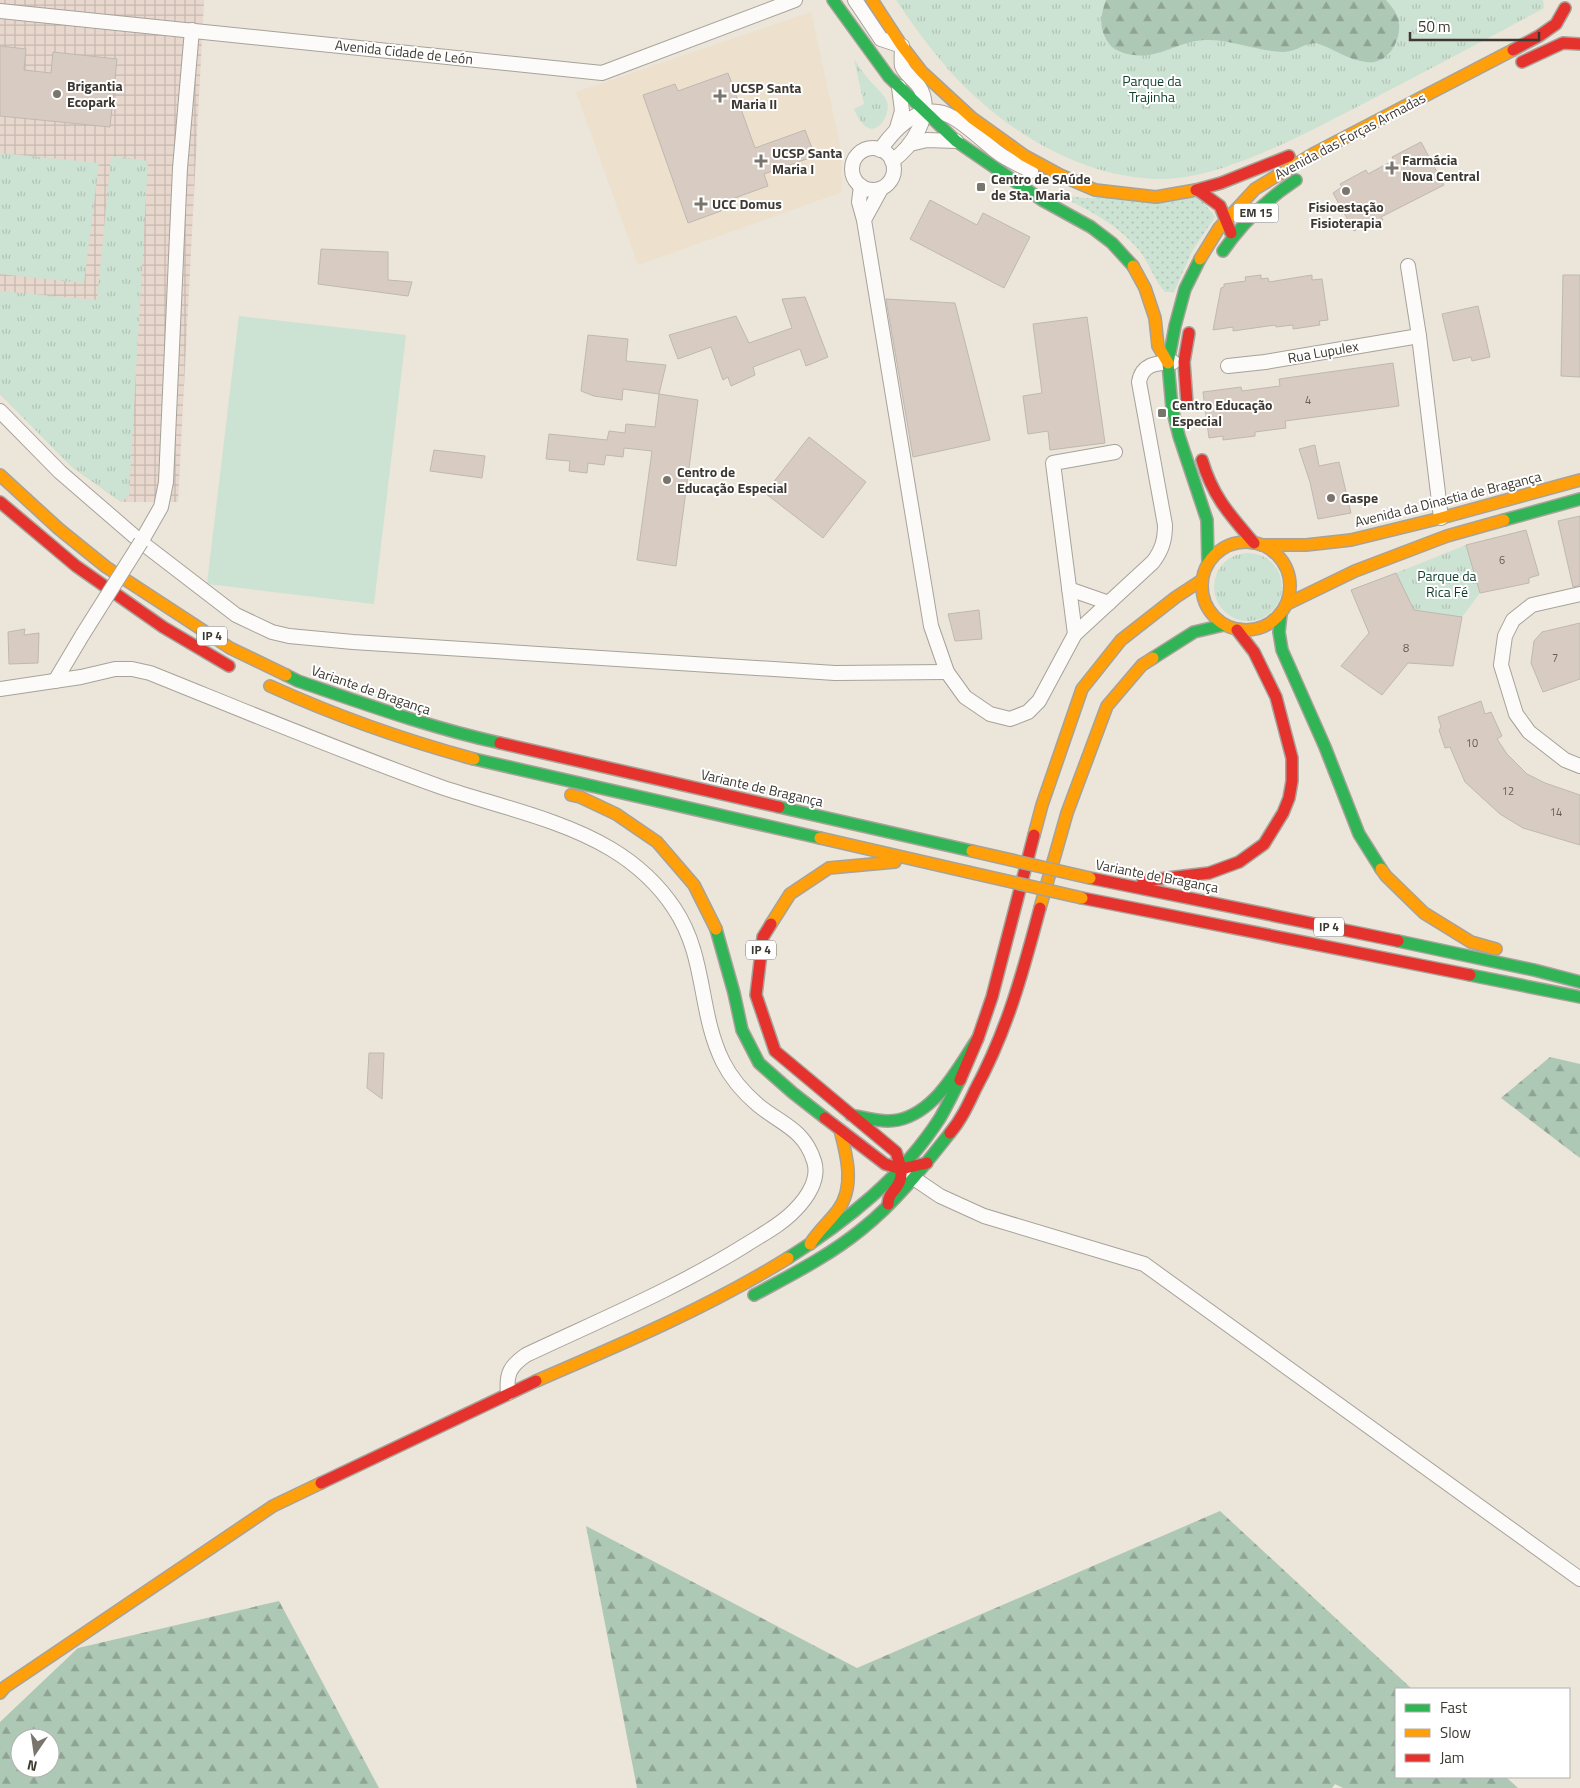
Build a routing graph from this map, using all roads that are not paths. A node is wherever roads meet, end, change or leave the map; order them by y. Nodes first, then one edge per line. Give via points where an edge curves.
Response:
1 (795, 0) edge
2 (833, 0) edge
3 (855, 0) edge
4 (872, 0) edge
5 (1565, 4) edge
6 (0, 11) edge
7 (1570, 21) dead end
8 (192, 30) junction
9 (1579, 38) edge
10 (902, 46) junction
11 (1511, 68) dead end
12 (899, 86) junction
13 (925, 112) junction
14 (897, 128) junction
15 (956, 141) junction
16 (910, 144) junction
17 (880, 150) junction
18 (1314, 154) junction
19 (892, 161) junction
20 (1306, 175) dead end
21 (861, 186) junction
22 (881, 189) junction
23 (1095, 190) junction
24 (1198, 190) junction
25 (866, 215) junction
26 (1226, 221) junction
27 (1232, 236) junction
28 (1219, 257) dead end
29 (1408, 266) dead end
30 (1145, 288) junction
31 (1158, 295) dead end
32 (1199, 295) dead end
33 (1178, 296) junction
34 (1192, 320) dead end
35 (1419, 336) junction
36 (1184, 362) junction
37 (1168, 363) junction
38 (1228, 366) dead end
39 (1187, 410) dead end
40 (0, 411) edge
41 (1197, 448) dead end
42 (1115, 452) dead end
43 (0, 475) edge
44 (1580, 480) edge
45 (1580, 499) edge
46 (0, 502) edge
47 (1441, 518) junction
48 (1392, 539) junction
49 (141, 542) junction
50 (1258, 544) junction
51 (1373, 552) dead end
52 (1350, 561) dead end
53 (1208, 563) junction
54 (1202, 580) junction
55 (1328, 584) junction
56 (1069, 589) junction
57 (1580, 594) edge
58 (1109, 603) junction
59 (1284, 609) junction
60 (1224, 625) junction
61 (1237, 630) junction
62 (1075, 634) junction
63 (241, 671) dead end
64 (947, 672) junction
65 (258, 680) dead end
66 (56, 681) junction
67 (0, 689) edge
68 (1580, 766) edge
69 (537, 775) junction
70 (545, 788) dead end
71 (563, 793) dead end
72 (920, 860) junction
73 (1125, 884) junction
74 (1534, 970) junction
75 (1580, 982) edge
76 (1580, 997) edge
77 (978, 1038) junction
78 (850, 1114) junction
79 (840, 1130) junction
80 (927, 1163) junction
81 (900, 1169) junction
82 (914, 1178) junction
83 (888, 1204) junction
84 (810, 1244) junction
85 (748, 1298) dead end
86 (705, 1317) dead end
87 (508, 1393) junction
88 (1580, 1579) edge
89 (0, 1693) edge

1 - 8 street, Avenida Cidade de León via 602,72
2 - 12 main road
3 - 10 street via 881,39
4 - 10 main road
5 - 7 main road, EM 15
5 - 18 main road, Avenida das Forças Armadas / EM 15 via 1556,24 1539,36
6 - 8 street, Avenida Cidade de León
8 - 49 street via 180,168 166,482 161,507
9 - 11 main road
10 - 13 street via 902,66 922,91
10 - 23 main road via 922,72 972,118 1025,156
12 - 13 main road
12 - 14 street via 902,112
13 - 14 street
13 - 15 main road
13 - 16 street
13 - 23 street via 937,111 953,117 1000,154 1058,187
14 - 17 street
15 - 16 street via 927,140
15 - 30 main road via 1112,243 1131,263
16 - 19 street
17 - 19 street
17 - 21 street via 867,150 857,157 852,168 855,180
18 - 24 main road via 1300,152
18 - 26 main road, Avenida das Forças Armadas / EM 15 via 1255,189
19 - 22 street via 894,174
20 - 27 main road, Avenida das Forças Armadas / EM 15 via 1279,190
21 - 22 street
21 - 25 street via 859,202
22 - 25 street
23 - 24 main road via 1156,196
24 - 26 main road via 1220,206
25 - 64 street via 931,626
26 - 27 main road
26 - 33 main road, Avenida das Forças Armadas / EM 15
27 - 28 main road, Avenida das Forças Armadas / EM 15
29 - 35 street
30 - 31 main road
30 - 37 main road via 1155,318 1158,346
32 - 33 main road
33 - 37 main road, Avenida das Forças Armadas / EM 15
34 - 36 main road
35 - 38 street, Rua Lupulex
35 - 47 street
36 - 37 street
36 - 39 main road
37 - 53 main road, Avenida das Forças Armadas / EM 15 via 1172,408 1206,520
37 - 58 street via 1147,367 1139,382 1165,539 1153,562
40 - 49 street via 60,472
41 - 50 main road via 1222,505
42 - 56 street via 1053,463
43 - 73 main road, Variante de Bragança / IP 4, bridge via 58,530 106,568 230,648 298,681 459,734
44 - 47 main road, Avenida da Dinastia de Bragança
45 - 55 main road via 1447,536
46 - 63 main road, IP 4 via 76,566 163,628
47 - 48 main road, Avenida da Dinastia de Bragança
48 - 50 main road, Avenida da Dinastia de Bragança via 1306,545
48 - 51 main road
49 - 64 street via 236,615 272,632 289,636 835,673
49 - 66 street, bridge
50 - 53 main road, EM 15 via 1241,542 1228,546
50 - 59 main road via 1275,552 1290,576 1291,590
52 - 55 main road
53 - 54 main road, EM 15
54 - 60 main road, EM 15 via 1206,606
54 - 77 main road via 1121,640 1082,689 1042,805 992,997
55 - 59 main road
56 - 58 street
56 - 62 street
57 - 68 street via 1532,605 1514,620 1505,636 1501,665 1516,714 1529,732 1565,760
58 - 62 street
59 - 61 main road, EM 15 via 1262,628
59 - 74 main road via 1279,632 1282,650 1359,834 1386,876 1424,913 1471,942 1523,957
60 - 61 main road, EM 15
60 - 80 main road via 1194,632 1142,665 1107,706 1067,813 1014,1002 990,1063 958,1124
61 - 73 main road via 1254,652 1276,697 1292,758 1292,781 1283,813 1264,844 1239,862 1209,873
62 - 64 street via 1039,701 1028,712 1010,719 990,714 965,697
65 - 69 main road, IP 4 via 292,697 386,733
66 - 67 street
66 - 87 street via 114,669 150,674 442,787 583,834 635,864 674,908 695,952 715,1045 726,1069 760,1107 794,1129 808,1144 816,1165 814,1182 793,1213 719,1261 678,1284 526,1355 515,1363 508,1375
69 - 70 main road
69 - 72 main road, IP 4
71 - 79 main road via 580,797 616,814 657,842 694,885 716,928 742,1030 759,1063
72 - 76 main road, IP 4, bridge via 1082,898
72 - 78 main road, IP 4 via 829,868 790,894 763,938 756,995 775,1051
73 - 74 main road, Variante de Bragança / IP 4
74 - 75 main road, Variante de Bragança / IP 4
77 - 78 main road, IP 4 via 942,1090 921,1110 898,1120 873,1120
77 - 81 main road via 940,1116
78 - 81 main road, IP 4 via 896,1152
79 - 81 main road via 885,1164
79 - 84 main road via 846,1149 847,1187 841,1206
80 - 81 main road
80 - 82 main road
81 - 82 street
81 - 83 main road via 900,1182 889,1195
81 - 84 main road via 848,1217
82 - 83 main road
82 - 88 street via 940,1196 984,1216 1144,1264
83 - 85 main road via 863,1229 820,1260
84 - 87 main road via 751,1282 615,1347
86 - 87 main road via 619,1356
87 - 89 main road via 273,1506

